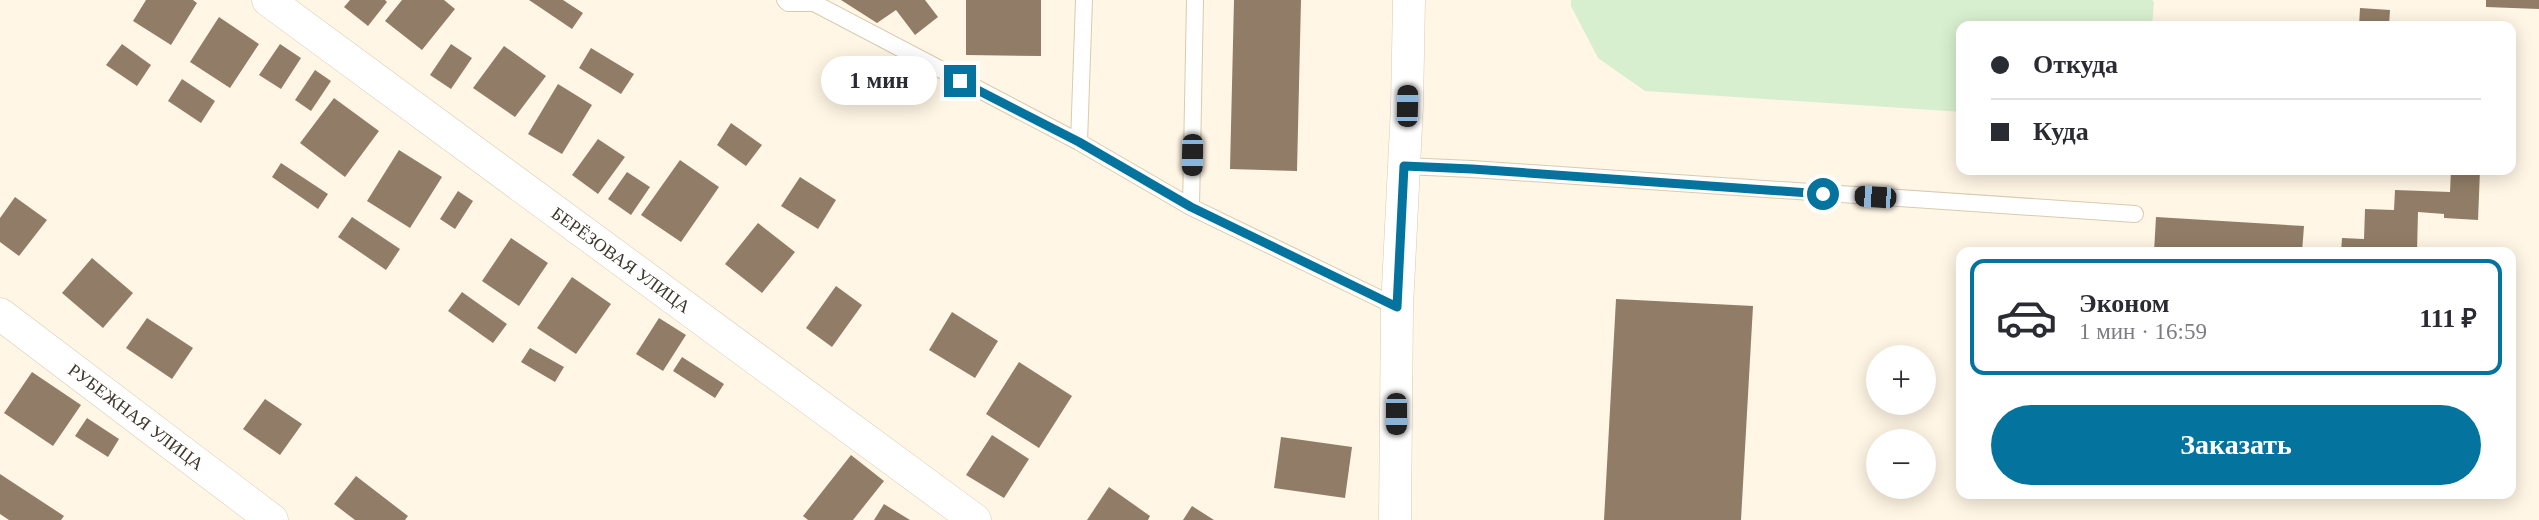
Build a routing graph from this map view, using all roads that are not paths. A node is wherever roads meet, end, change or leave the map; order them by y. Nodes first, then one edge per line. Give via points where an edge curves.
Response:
1 (268, 0) edge
2 (785, 0) edge
3 (1084, 0) edge
4 (1195, 0) edge
5 (1409, 0) edge
6 (816, 2) edge
7 (1079, 142) junction
8 (1404, 166) junction
9 (1191, 207) junction
10 (2135, 214) dead end
11 (1397, 307) junction
12 (1, 316) edge
13 (272, 520) edge
14 (975, 520) edge
15 (1395, 520) edge

1 - 14 street, БЕРЁЗОВАЯ УЛИЦА
2 - 6 lane
3 - 7 lane
4 - 9 lane
5 - 8 street
6 - 7 lane
7 - 9 lane
8 - 10 lane
8 - 11 street
9 - 11 lane
11 - 15 street
12 - 13 street, РУБЕЖНАЯ УЛИЦА

